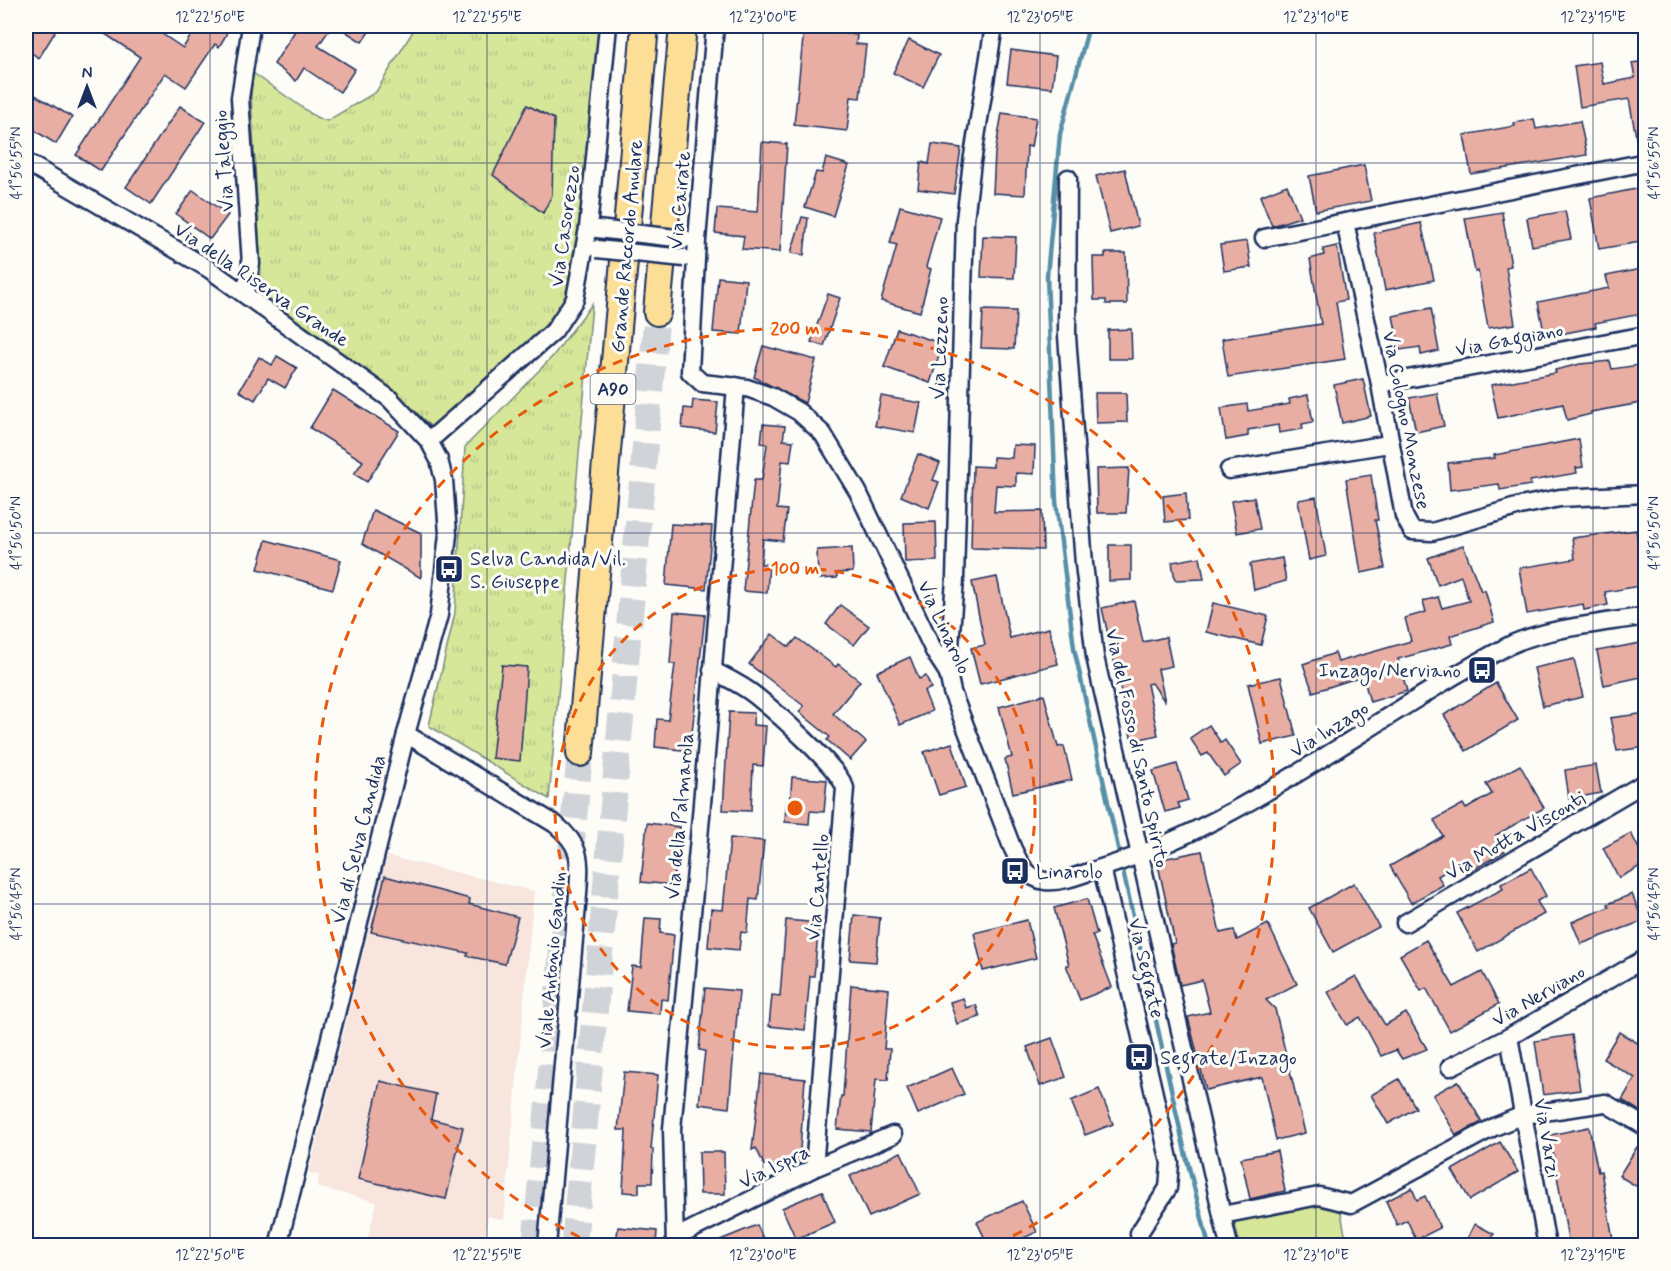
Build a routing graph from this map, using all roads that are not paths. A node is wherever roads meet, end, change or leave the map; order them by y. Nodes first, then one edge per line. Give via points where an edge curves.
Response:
1 (251, 26) edge
2 (608, 26) edge
3 (645, 26) edge
4 (683, 26) edge
5 (715, 26) edge
6 (994, 26) edge
7 (26, 162) edge
8 (1646, 162) edge
9 (1068, 178) dead end
10 (1345, 222) junction
11 (593, 229) junction
12 (1264, 238) dead end
13 (691, 239) junction
14 (591, 249) junction
15 (690, 259) junction
16 (245, 294) junction
17 (657, 312) tunnel mouth
18 (1646, 335) edge
19 (692, 377) joint
20 (1380, 384) junction
21 (736, 386) junction
22 (429, 441) junction
23 (1389, 444) junction
24 (1229, 471) dead end
25 (1646, 494) edge
26 (1646, 616) edge
27 (712, 670) junction
28 (948, 673) junction
29 (406, 734) junction
30 (580, 753) tunnel mouth
31 (1646, 782) edge
32 (1139, 857) junction
33 (1102, 868) junction
34 (1405, 923) dead end
35 (1646, 958) edge
36 (1509, 1037) junction
37 (1450, 1066) dead end
38 (1523, 1115) junction
39 (1646, 1127) edge
40 (893, 1135) dead end
41 (814, 1168) junction
42 (1222, 1215) junction
43 (678, 1243) edge
44 (278, 1245) edge
45 (547, 1245) edge
46 (1140, 1245) edge
47 (1229, 1245) edge
48 (1547, 1245) edge

1 - 16 street, Via Taleggio via 240,98 251,264
2 - 11 street, Via Casorezzo
3 - 30 highway, Grande Raccordo Anulare / A90
4 - 17 highway, Grande Raccordo Anulare
5 - 13 street, Via Cairate
6 - 28 street, Via Lezzeno via 965,220 955,579
7 - 16 street, Via della Riserva Grande via 193,259
8 - 10 street
9 - 32 street, Via del Fosso di Santo Spirito via 1066,301 1086,587 1100,685
10 - 12 street
10 - 20 street, Via Cologno Monzese
11 - 13 street, bridge
11 - 14 street, Via Casorezzo
13 - 15 street, Via Cairate
14 - 15 street, bridge
14 - 22 street, Via Casorezzo via 575,299 561,323
15 - 19 street, Via Cairate via 688,365
16 - 22 street, Via della Riserva Grande via 390,399
18 - 20 street, Via Gaggiano
19 - 21 street, Via Linarolo via 706,385
20 - 23 street, Via Cologno Monzese
21 - 27 street, Via della Palmarola
21 - 28 street, Via Linarolo via 765,393 793,407 829,442
22 - 29 street, Via di Selva Candida via 444,480 448,534 440,615
23 - 24 street
23 - 25 street, Via Cologno Monzese via 1404,516 1407,526 1415,532 1432,532 1560,498
26 - 32 street, Via Inzago via 1536,636 1514,644 1259,797
27 - 41 street, Via Cantello via 756,696 828,764 845,788
27 - 43 street, Via della Palmarola via 672,1129
28 - 33 street, Via Linarolo via 952,692 1022,866 1035,878 1050,881
29 - 44 street, Via di Selva Candida
29 - 45 street, Viale Antonio Gandin via 555,824 579,854
31 - 34 street, Via Motta Visconti
32 - 33 street, Via Linarolo
32 - 42 street, Via del Fosso di Santo Spirito
33 - 46 street, Via Segrate via 1170,1163 1165,1197 1139,1233
35 - 36 street, Via Nerviano
36 - 37 street, Via Nerviano
36 - 38 street, Via Varzi
38 - 39 street via 1605,1103
38 - 42 street via 1351,1204 1319,1196
38 - 48 street, Via Varzi
40 - 41 street, Via Ispra
41 - 43 street, Via Ispra
42 - 47 street, Via del Fosso di Santo Spirito

